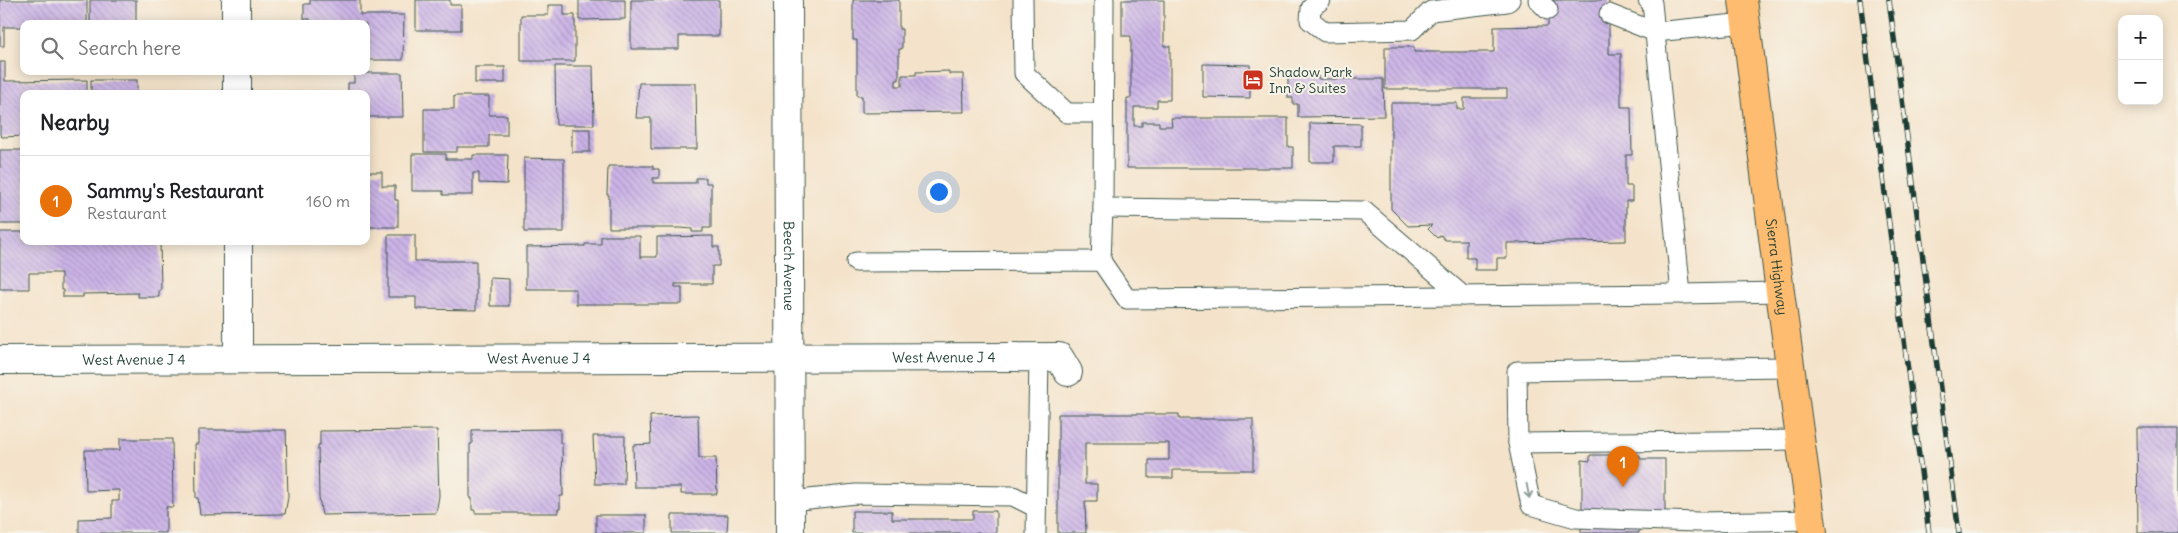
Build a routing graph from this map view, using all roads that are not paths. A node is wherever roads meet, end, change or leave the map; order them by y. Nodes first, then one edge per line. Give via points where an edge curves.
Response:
1 (236, 0) edge
2 (788, 0) edge
3 (1023, 0) edge
4 (1104, 0) edge
5 (1320, 0) edge
6 (1510, 0) edge
7 (1648, 0) edge
8 (1424, 5) edge
9 (1744, 12) edge
10 (1610, 14) dead end
11 (236, 20) edge
12 (1655, 32) junction
13 (237, 75) edge
14 (237, 90) edge
15 (1103, 113) junction
16 (1103, 208) junction
17 (238, 245) edge
18 (1101, 261) junction
19 (856, 262) dead end
20 (1780, 292) junction
21 (1681, 294) junction
22 (1462, 296) junction
23 (1039, 357) junction
24 (789, 358) junction
25 (0, 360) edge
26 (238, 360) junction
27 (1790, 368) junction
28 (1068, 372) dead end
29 (1800, 440) junction
30 (1518, 443) junction
31 (790, 501) junction
32 (1035, 507) junction
33 (1812, 526) edge
34 (790, 533) edge
35 (1036, 533) edge

1 - 11 street
2 - 24 street, Beech Avenue
3 - 15 lane via 1024,73 1067,113
4 - 15 lane
5 - 8 lane via 1311,8 1310,20 1325,32 1412,30
6 - 8 lane
7 - 12 lane via 1652,3
9 - 12 lane
9 - 20 main road, Sierra Highway
10 - 12 lane
12 - 21 lane
13 - 14 street
15 - 16 lane
16 - 18 lane
16 - 22 lane via 1364,211
17 - 26 street
18 - 19 lane
18 - 22 lane via 1127,299
20 - 21 lane
20 - 27 main road, Sierra Highway
21 - 22 lane
23 - 24 street, West Avenue J 4
23 - 28 street, West Avenue J 4 via 1059,357
23 - 32 lane
24 - 26 street, West Avenue J 4
24 - 31 street, Beech Avenue
25 - 26 street, West Avenue J 4
27 - 29 main road, Sierra Highway
27 - 30 lane via 1517,371
29 - 30 lane
29 - 33 main road, Sierra Highway
30 -> 33 lane via 1530,505 1576,518
31 - 32 lane via 856,494 1013,496
31 - 34 street, Beech Avenue
32 - 35 lane

